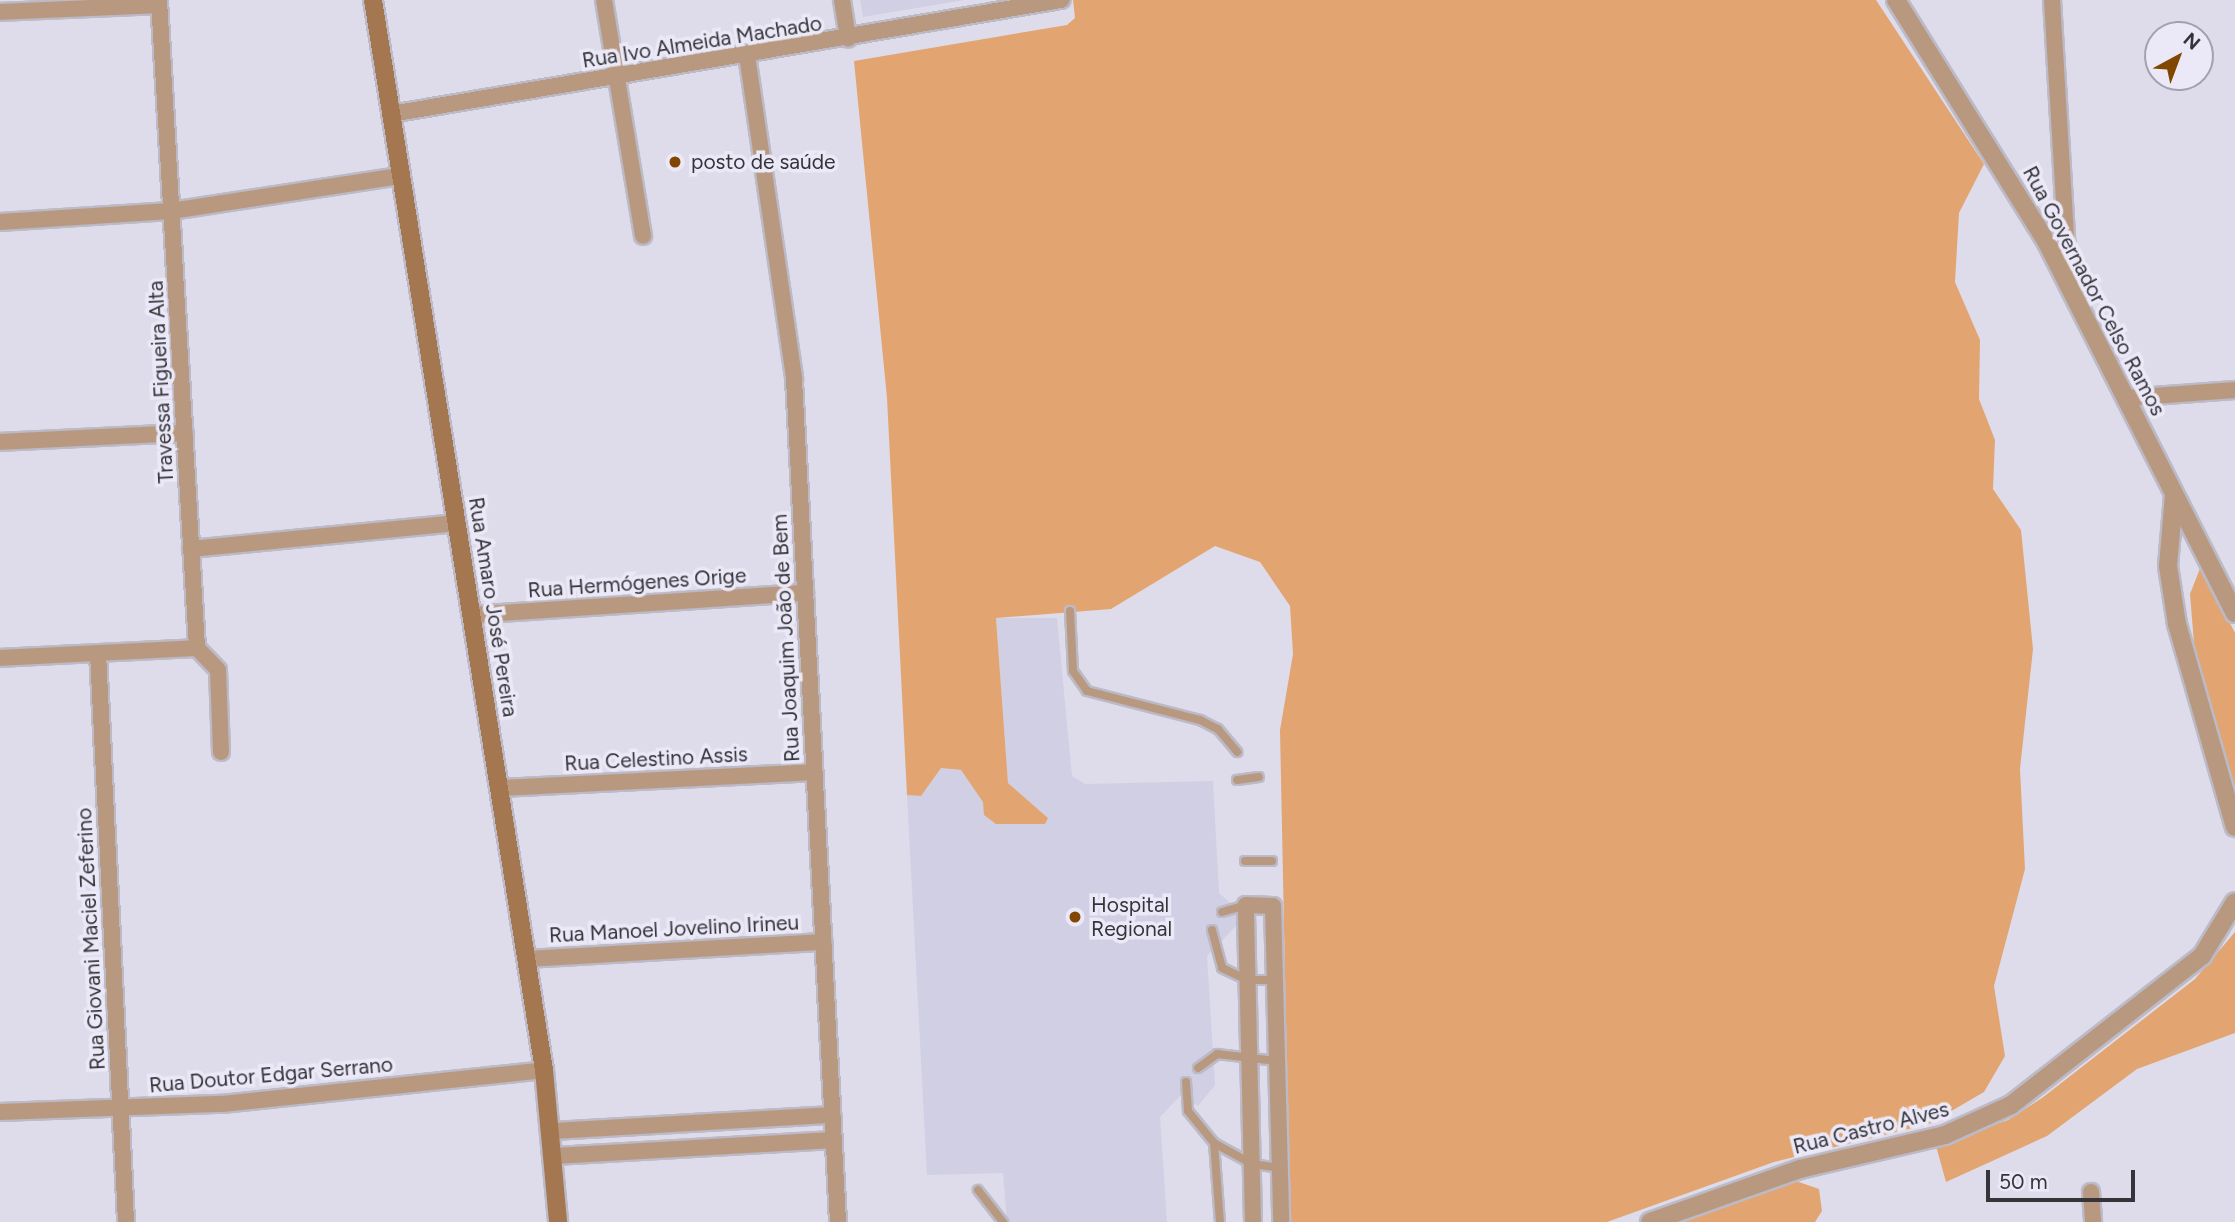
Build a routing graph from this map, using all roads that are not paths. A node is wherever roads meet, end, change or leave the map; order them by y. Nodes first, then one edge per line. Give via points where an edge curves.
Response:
1 (373, 0) edge
2 (604, 0) edge
3 (842, 0) edge
4 (1896, 0) edge
5 (2052, 0) edge
6 (1061, 2) edge
7 (159, 3) edge
8 (0, 12) edge
9 (848, 39) junction
10 (747, 55) junction
11 (617, 77) junction
12 (391, 114) junction
13 (401, 176) junction
14 (172, 211) junction
15 (0, 222) edge
16 (643, 236) dead end
17 (2070, 287) junction
18 (2235, 390) edge
19 (2126, 398) junction
20 (185, 433) junction
21 (0, 442) edge
22 (2174, 495) junction
23 (457, 523) junction
24 (191, 549) junction
25 (805, 593) junction
26 (1070, 611) dead end
27 (2235, 613) edge
28 (471, 615) junction
29 (197, 648) junction
30 (98, 653) junction
31 (0, 658) edge
32 (1237, 751) dead end
33 (221, 752) dead end
34 (814, 772) junction
35 (1259, 777) dead end
36 (1237, 780) dead end
37 (499, 788) junction
38 (2235, 827) edge
39 (1272, 861) dead end
40 (1245, 862) dead end
41 (2235, 902) edge
42 (1246, 905) junction
43 (1222, 912) dead end
44 (1212, 930) dead end
45 (824, 942) junction
46 (526, 959) junction
47 (1248, 980) junction
48 (1275, 980) junction
49 (1250, 1058) junction
50 (1277, 1061) junction
51 (1198, 1068) dead end
52 (544, 1070) junction
53 (1186, 1082) dead end
54 (120, 1108) junction
55 (0, 1112) edge
56 (833, 1115) junction
57 (553, 1131) junction
58 (834, 1140) junction
59 (1214, 1143) junction
60 (555, 1156) junction
61 (1252, 1164) junction
62 (1280, 1168) junction
63 (978, 1191) dead end
64 (2091, 1192) dead end
65 (125, 1222) edge
66 (558, 1222) edge
67 (838, 1222) edge
68 (1003, 1222) edge
69 (1220, 1222) edge
70 (1253, 1222) edge
71 (1281, 1222) edge
72 (1650, 1222) edge
73 (2093, 1222) edge

1 - 12 main road, Rua Amaro José Pereira
2 - 11 street
3 - 9 street
4 - 17 street, Rua Governador Celso Ramos via 1976,120
5 - 17 street
6 - 9 street, Rua Ivo Almeida Machado
7 - 8 street
7 - 14 street, Travessa Figueira Alta
9 - 10 street, Rua Ivo Almeida Machado
10 - 11 street, Rua Ivo Almeida Machado
10 - 25 street, Rua Joaquim João de Bem via 789,329
11 - 12 street, Rua Ivo Almeida Machado
11 - 16 street
12 - 13 main road, Rua Amaro José Pereira
13 - 14 street
13 - 23 main road, Rua Amaro José Pereira
14 - 15 street
14 - 20 street, Travessa Figueira Alta
17 - 19 street, Rua Governador Celso Ramos
18 - 19 street
19 - 22 street, Rua Governador Celso Ramos
20 - 21 street
20 - 24 street, Travessa Figueira Alta
22 - 27 street, Rua Governador Celso Ramos
22 - 38 street via 2168,566 2177,624
23 - 24 street
23 - 28 main road, Rua Amaro José Pereira
24 - 29 street, Travessa Figueira Alta
25 - 28 street, Rua Hermógenes Orige
25 - 34 street, Rua Joaquim João de Bem
26 - 32 lane via 1073,671 1087,691 1200,720 1218,729
28 - 37 main road, Rua Amaro José Pereira
29 - 30 street
29 - 33 street via 218,670
30 - 31 street
30 - 54 street, Rua Giovani Maciel Zeferino
34 - 37 street, Rua Celestino Assis
34 - 45 street, Rua Joaquim João de Bem
35 - 36 lane
37 - 46 main road, Rua Amaro José Pereira
39 - 40 lane
41 - 72 street, Rua Castro Alves via 2202,956 2011,1105 1945,1135 1800,1169
42 - 43 lane
42 - 47 street
42 - 48 street via 1273,906
44 - 47 lane via 1222,968
45 - 46 street, Rua Manoel Jovelino Irineu
45 - 56 street, Rua Joaquim João de Bem
46 - 52 main road, Rua Amaro José Pereira
47 - 48 lane
47 - 49 street
48 - 50 street
49 - 50 lane
49 - 51 lane via 1217,1054
49 - 61 street
50 - 62 street
52 - 54 street, Rua Doutor Edgar Serrano
52 - 57 main road, Rua Amaro José Pereira
53 - 59 lane via 1188,1111
54 - 55 street, Rua Doutor Edgar Serrano
54 - 65 street, Rua Giovani Maciel Zeferino
56 - 57 street
56 - 58 street, Rua Joaquim João de Bem
57 - 60 main road, Rua Amaro José Pereira
58 - 60 street
58 - 67 street, Rua Joaquim João de Bem
59 - 61 lane
59 - 69 lane
60 - 66 main road, Rua Amaro José Pereira
61 - 62 lane
61 - 70 street
62 - 71 street
63 - 68 lane
64 - 73 street

